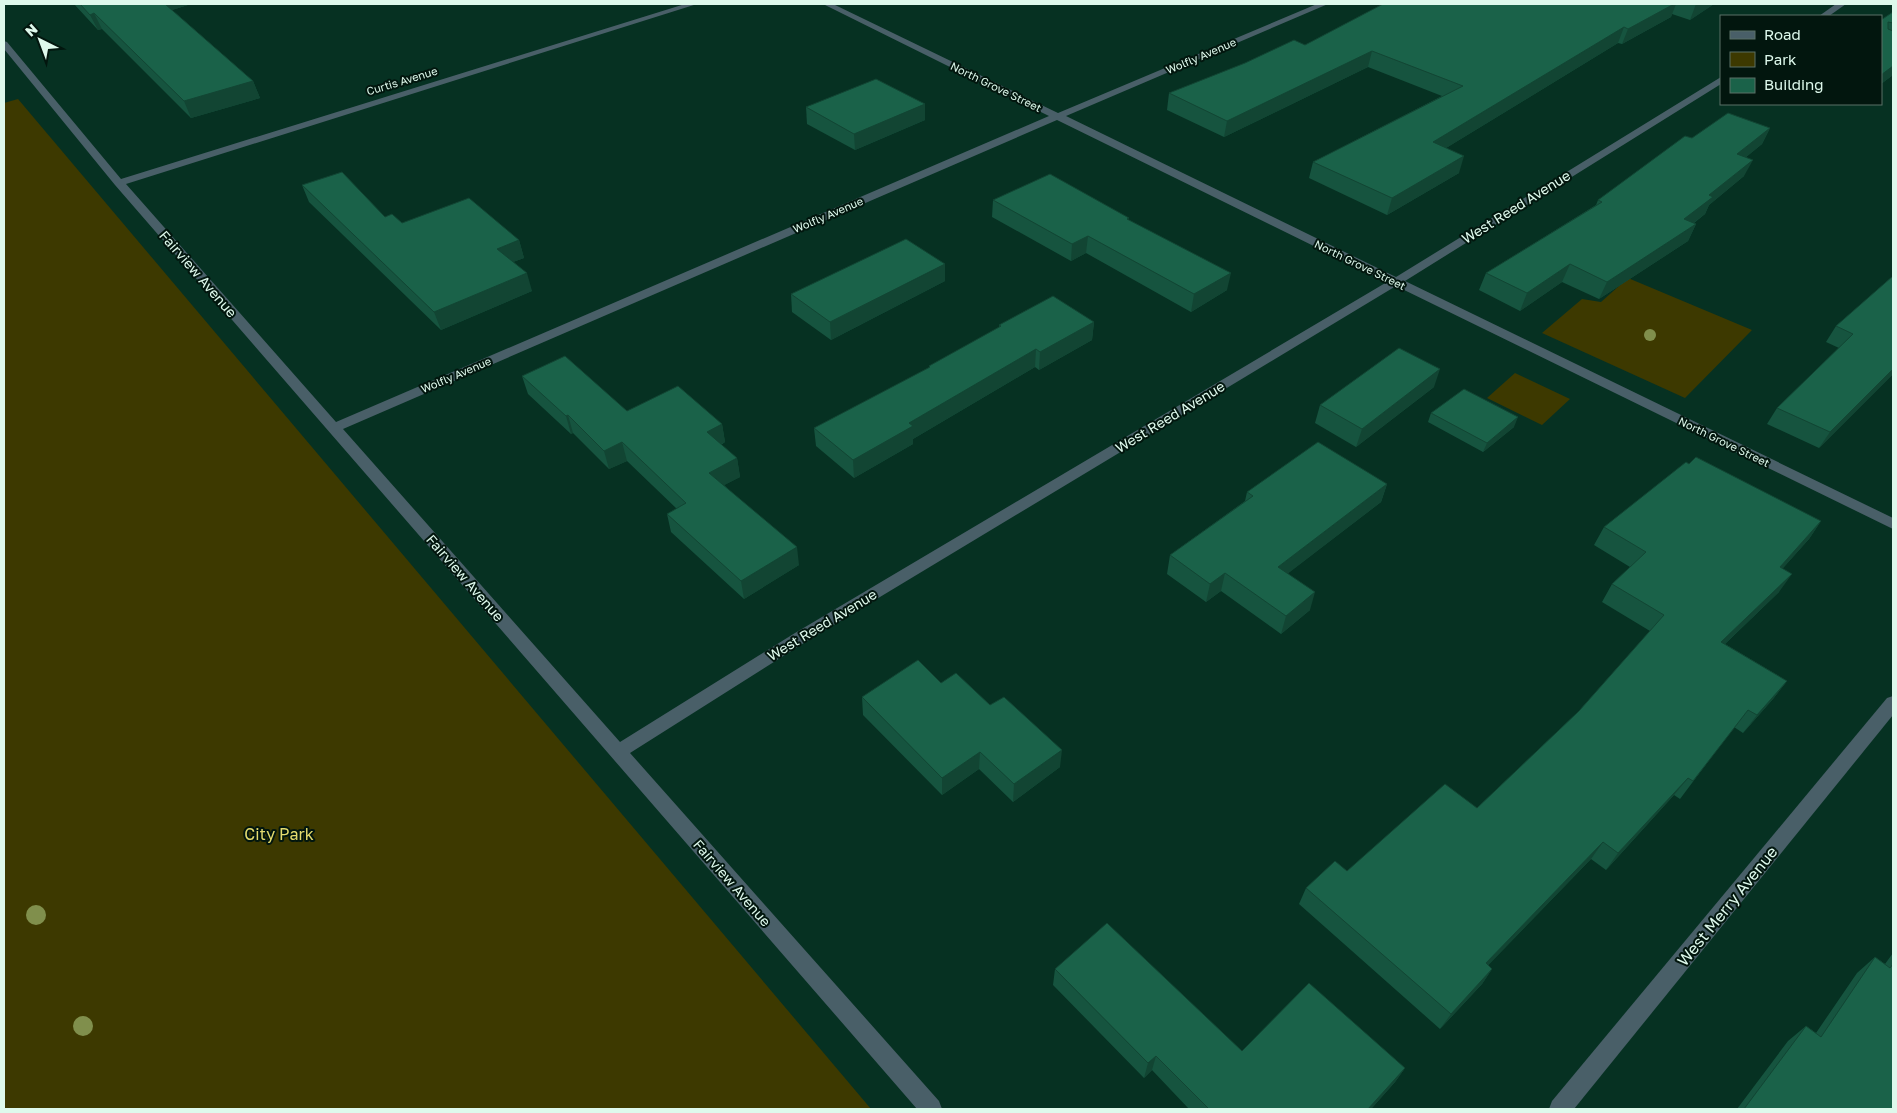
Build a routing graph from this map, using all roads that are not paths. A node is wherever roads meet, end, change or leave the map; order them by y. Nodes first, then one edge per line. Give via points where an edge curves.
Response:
1 (693, 4) edge
2 (827, 4) edge
3 (1324, 4) edge
4 (1842, 4) edge
5 (1825, 15) edge
6 (4, 44) edge
7 (1720, 81) edge
8 (1057, 117) junction
9 (119, 183) junction
10 (1395, 282) junction
11 (333, 428) junction
12 (1893, 524) edge
13 (1893, 703) edge
14 (618, 752) junction
15 (930, 1109) edge
16 (1560, 1109) edge

1 - 9 street, Curtis Avenue
2 - 8 street, North Grove Street
3 - 8 street, Wolfly Avenue
4 - 5 street
6 - 9 street, Fairview Avenue
7 - 10 street, West Reed Avenue
8 - 10 street, North Grove Street
8 - 11 street, Wolfly Avenue
9 - 11 street, Fairview Avenue
10 - 12 street, North Grove Street
10 - 14 street, West Reed Avenue via 801,637
11 - 14 street, Fairview Avenue
13 - 16 street, West Merry Avenue
14 - 15 street, Fairview Avenue

